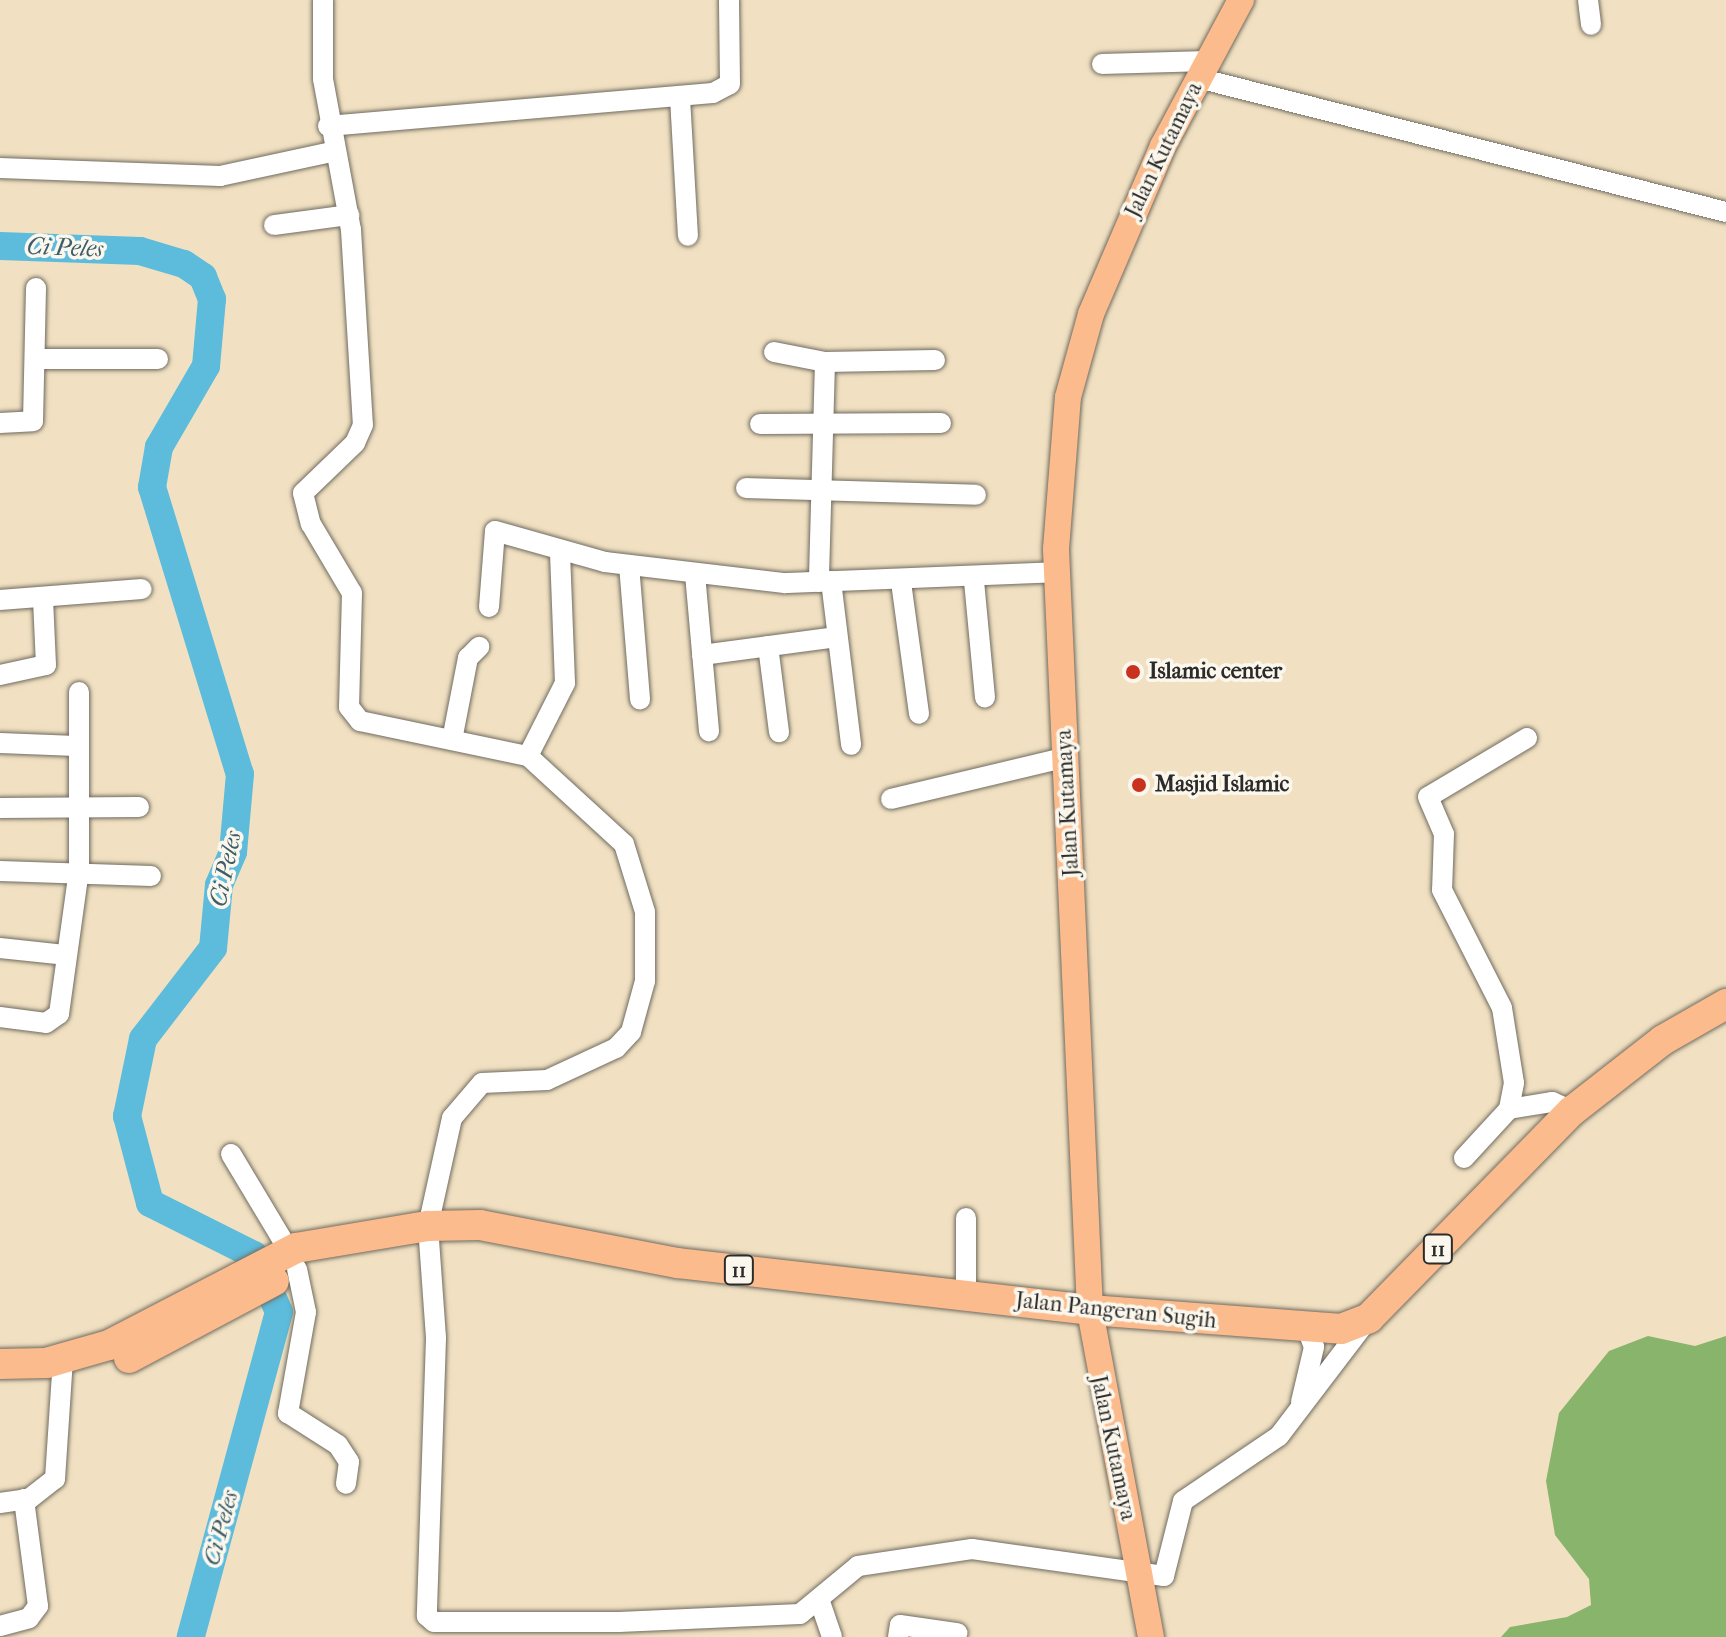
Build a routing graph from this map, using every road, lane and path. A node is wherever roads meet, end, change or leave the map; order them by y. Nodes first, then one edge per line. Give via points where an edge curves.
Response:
1 (323, 0) edge
2 (729, 0) edge
3 (1241, 0) edge
4 (1588, 0) edge
5 (1591, 25) dead end
6 (1102, 64) dead end
7 (1202, 70) junction
8 (680, 98) junction
9 (328, 126) junction
10 (331, 152) junction
11 (0, 168) edge
12 (1726, 212) edge
13 (349, 215) junction
14 (274, 225) dead end
15 (688, 236) dead end
16 (36, 288) dead end
17 (774, 352) dead end
18 (36, 359) junction
19 (158, 359) dead end
20 (935, 360) dead end
21 (825, 362) junction
22 (0, 423) edge
23 (941, 423) dead end
24 (760, 424) dead end
25 (823, 424) junction
26 (746, 488) dead end
27 (818, 491) junction
28 (976, 495) dead end
29 (560, 552) junction
30 (629, 565) junction
31 (1057, 572) junction
32 (695, 574) junction
33 (974, 581) junction
34 (825, 582) junction
35 (901, 582) junction
36 (142, 589) dead end
37 (0, 600) edge
38 (43, 600) junction
39 (489, 607) dead end
40 (837, 637) junction
41 (768, 646) junction
42 (479, 647) dead end
43 (702, 655) junction
44 (0, 675) edge
45 (79, 692) dead end
46 (985, 697) dead end
47 (640, 700) dead end
48 (919, 714) dead end
49 (709, 731) dead end
50 (779, 732) dead end
51 (1527, 738) dead end
52 (452, 740) junction
53 (0, 743) edge
54 (851, 745) dead end
55 (76, 746) junction
56 (528, 756) junction
57 (1067, 757) junction
58 (891, 799) dead end
59 (139, 807) dead end
60 (0, 808) edge
61 (76, 809) junction
62 (79, 869) junction
63 (0, 871) edge
64 (151, 876) dead end
65 (0, 948) edge
66 (65, 955) junction
67 (1726, 1004) edge
68 (0, 1017) edge
69 (1509, 1109) junction
70 (1572, 1111) junction
71 (231, 1154) dead end
72 (1464, 1158) dead end
73 (966, 1218) dead end
74 (428, 1226) junction
75 (289, 1261) junction
76 (966, 1295) junction
77 (1090, 1310) junction
78 (1369, 1318) junction
79 (1307, 1329) junction
80 (0, 1364) edge
81 (64, 1368) junction
82 (0, 1372) edge
83 (1296, 1414) junction
84 (346, 1484) dead end
85 (24, 1499) junction
86 (0, 1503) edge
87 (1140, 1573) junction
88 (819, 1599) junction
89 (0, 1626) edge
90 (619, 1629) edge
91 (957, 1633) dead end
92 (832, 1637) edge
93 (898, 1637) edge
94 (1151, 1637) edge

1 - 9 street
2 - 8 street via 730,84
3 - 7 main road, Jalan Kutamaya
4 - 5 street
6 - 7 street
7 - 12 street
7 - 31 main road, Jalan Kutamaya via 1118,246 1077,357
8 - 9 street
8 - 15 street
9 - 10 street
10 - 11 street via 220,176
10 - 13 street
13 - 14 street
13 - 52 street via 363,425 355,443 311,478 305,508 352,593 352,714
16 - 18 street
17 - 21 street
18 - 19 street
18 - 22 street via 33,421
20 - 21 street
21 - 25 street
23 - 25 street
24 - 25 street
25 - 27 street
26 - 27 street
27 - 28 street
27 - 34 street
29 - 30 street
29 - 39 street via 489,534
29 - 56 street via 565,683
30 - 32 street
30 - 47 street
31 - 33 street
31 - 57 main road, Jalan Kutamaya
32 - 34 street
32 - 43 street
33 - 35 street
33 - 46 street
34 - 35 street
34 - 40 street
35 - 48 street
36 - 38 street
37 - 38 street
38 - 44 street via 46,665
40 - 41 street
40 - 54 street
41 - 43 street
41 - 50 street
42 - 52 street via 468,658
43 - 49 street
45 - 55 street
51 - 69 street via 1428,797 1444,834 1442,890 1502,1008 1514,1083
52 - 56 street
53 - 55 street
55 - 61 street
56 - 74 street via 624,844 645,912 645,981 631,1032 601,1059 547,1080 482,1083 460,1100
57 - 58 street
57 - 77 main road, Jalan Kutamaya
59 - 61 street
60 - 61 street
61 - 62 street
62 - 63 street
62 - 64 street
62 - 66 street
65 - 66 street
66 - 68 street via 56,1022
67 - 70 highway, Jalan Pangeran Sugih / 11 via 1663,1040
69 - 70 street via 1552,1102
69 - 72 street
70 - 78 highway, Jalan Pangeran Sugih / 11
71 - 75 street
73 - 76 street
74 - 75 highway, Jalan Pangeran Sugih / 11 via 389,1230
74 - 76 highway, Jalan Pangeran Sugih / 11 via 480,1225 678,1263
74 - 90 street via 436,1338 427,1616 434,1622
75 - 81 highway, 11 via 117,1364
75 - 84 street via 306,1312 288,1413 338,1445 349,1462
76 - 77 highway, Jalan Pangeran Sugih / 11
77 - 79 highway, Jalan Pangeran Sugih / 11
77 - 87 main road, Jalan Kutamaya
78 - 79 highway, Jalan Pangeran Sugih / 11 via 1341,1329
78 - 83 street
79 - 83 street via 1313,1352
80 - 81 highway, 11
81 - 82 highway, 11
81 - 85 street via 59,1470 51,1485
83 - 87 street via 1254,1457 1183,1501 1166,1576
85 - 86 street
85 - 89 street via 38,1606 29,1618
87 - 88 street via 972,1549 858,1566
87 - 94 main road, Jalan Kutamaya
88 - 90 street via 800,1614
88 - 92 street
91 - 93 street via 900,1625

